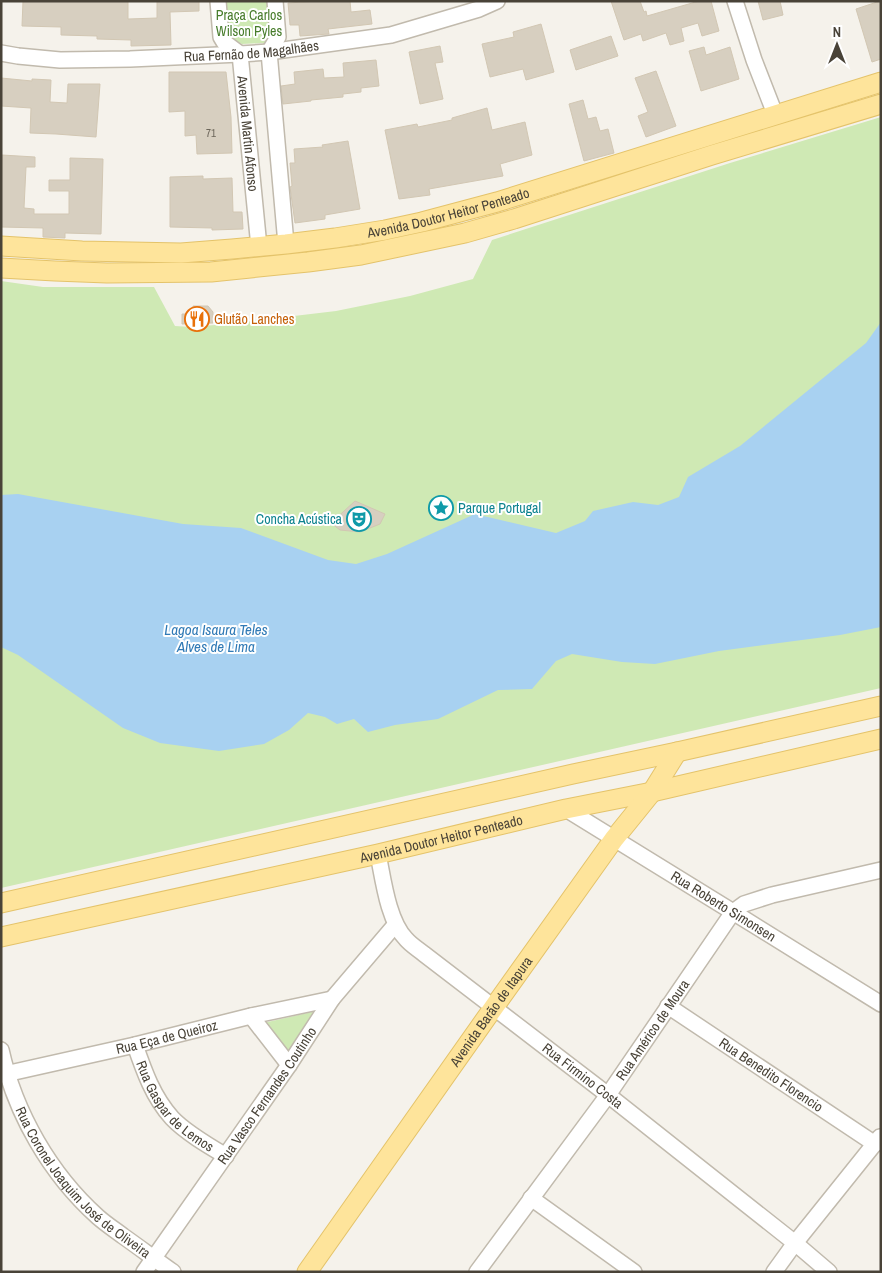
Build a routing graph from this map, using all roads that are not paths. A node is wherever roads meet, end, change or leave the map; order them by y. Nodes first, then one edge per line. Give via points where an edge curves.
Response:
1 (218, 1) edge
2 (275, 1) edge
3 (497, 1) edge
4 (735, 1) edge
5 (269, 52) junction
6 (1, 53) edge
7 (240, 54) junction
8 (881, 82) edge
9 (881, 104) edge
10 (775, 114) junction
11 (286, 244) junction
12 (1, 246) edge
13 (259, 247) junction
14 (1, 268) edge
15 (881, 706) edge
16 (881, 740) edge
17 (677, 752) junction
18 (692, 783) junction
19 (652, 792) junction
20 (566, 809) junction
21 (619, 841) junction
22 (378, 854) junction
23 (881, 870) edge
24 (1, 903) edge
25 (733, 912) junction
26 (396, 925) junction
27 (1, 937) edge
28 (332, 999) junction
29 (881, 1004) edge
30 (668, 1006) junction
31 (498, 1010) junction
32 (251, 1016) junction
33 (135, 1045) junction
34 (1, 1050) edge
35 (289, 1065) junction
36 (4, 1074) edge
37 (608, 1095) junction
38 (878, 1140) edge
39 (226, 1156) junction
40 (531, 1198) junction
41 (795, 1243) junction
42 (154, 1258) junction
43 (144, 1272) edge
44 (173, 1272) edge
45 (307, 1272) edge
46 (319, 1272) edge
47 (477, 1272) edge
48 (634, 1272) edge
49 (774, 1272) edge
50 (829, 1272) edge

1 - 7 street via 221,37
2 - 5 street, Avenida Martin Afonso via 278,37
3 - 5 street, Rua Fernão de Magalhães via 391,35
4 - 10 street
5 - 7 street, Rua Fernão de Magalhães
5 - 11 street, Avenida Martin Afonso
6 - 7 street, Rua Fernão de Magalhães via 60,60
7 - 13 street, Avenida Martin Afonso
8 - 10 main road, Avenida Doutor Heitor Penteado
9 - 14 main road, Avenida Doutor Heitor Penteado via 514,219 361,255 211,272 107,273
10 - 11 main road, Avenida Doutor Heitor Penteado via 497,202 422,222
11 - 13 main road, Avenida Doutor Heitor Penteado
12 - 13 main road, Avenida Doutor Heitor Penteado via 156,253
15 - 17 main road
16 - 18 main road, Avenida Doutor Heitor Penteado
17 - 19 main road, Avenida Barão de Itapura
17 - 24 main road
18 - 19 main road, Avenida Doutor Heitor Penteado
18 - 21 main road, Avenida Barão de Itapura via 666,792
19 - 20 main road, Avenida Doutor Heitor Penteado
19 - 21 main road, Avenida Barão de Itapura
20 - 21 street, Rua Roberto Simonsen
20 - 22 main road, Avenida Doutor Heitor Penteado
21 - 25 street, Rua Roberto Simonsen
21 - 31 main road, Avenida Barão de Itapura
22 - 26 street, Rua Firmino Costa
22 - 27 main road, Avenida Doutor Heitor Penteado
23 - 25 street, Rua Américo de Moura via 772,895 744,904
25 - 29 street, Rua Roberto Simonsen
25 - 30 street, Rua Américo de Moura
26 - 28 street, Rua Vasco Fernandes Coutinho
26 - 31 street, Rua Firmino Costa via 417,949
28 - 32 street, Rua Eça de Queiroz
28 - 35 street, Rua Vasco Fernandes Coutinho
30 - 37 street, Rua Américo de Moura
30 - 38 street, Rua Benedito Florencio
31 - 37 street, Rua Firmino Costa
31 - 45 main road, Avenida Barão de Itapura
31 - 46 main road, Avenida Barão de Itapura
32 - 33 street, Rua Eça de Queiroz
32 - 35 street
33 - 36 street, Rua Eça de Queiroz
33 - 39 street, Rua Gaspar de Lemos via 154,1093 172,1118
34 - 36 street, Rua Coronel Joaquim José de Oliveira
35 - 39 street, Rua Vasco Fernandes Coutinho
36 - 42 street, Rua Coronel Joaquim José de Oliveira via 37,1142 67,1185 99,1218
37 - 40 street, Rua Américo de Moura
37 - 41 street, Rua Firmino Costa
38 - 41 street
39 - 42 street, Rua Vasco Fernandes Coutinho
40 - 47 street, Rua Américo de Moura
40 - 48 street
41 - 49 street
41 - 50 street, Rua Firmino Costa
42 - 43 street, Rua Vasco Fernandes Coutinho
42 - 44 street, Rua Coronel Joaquim José de Oliveira

